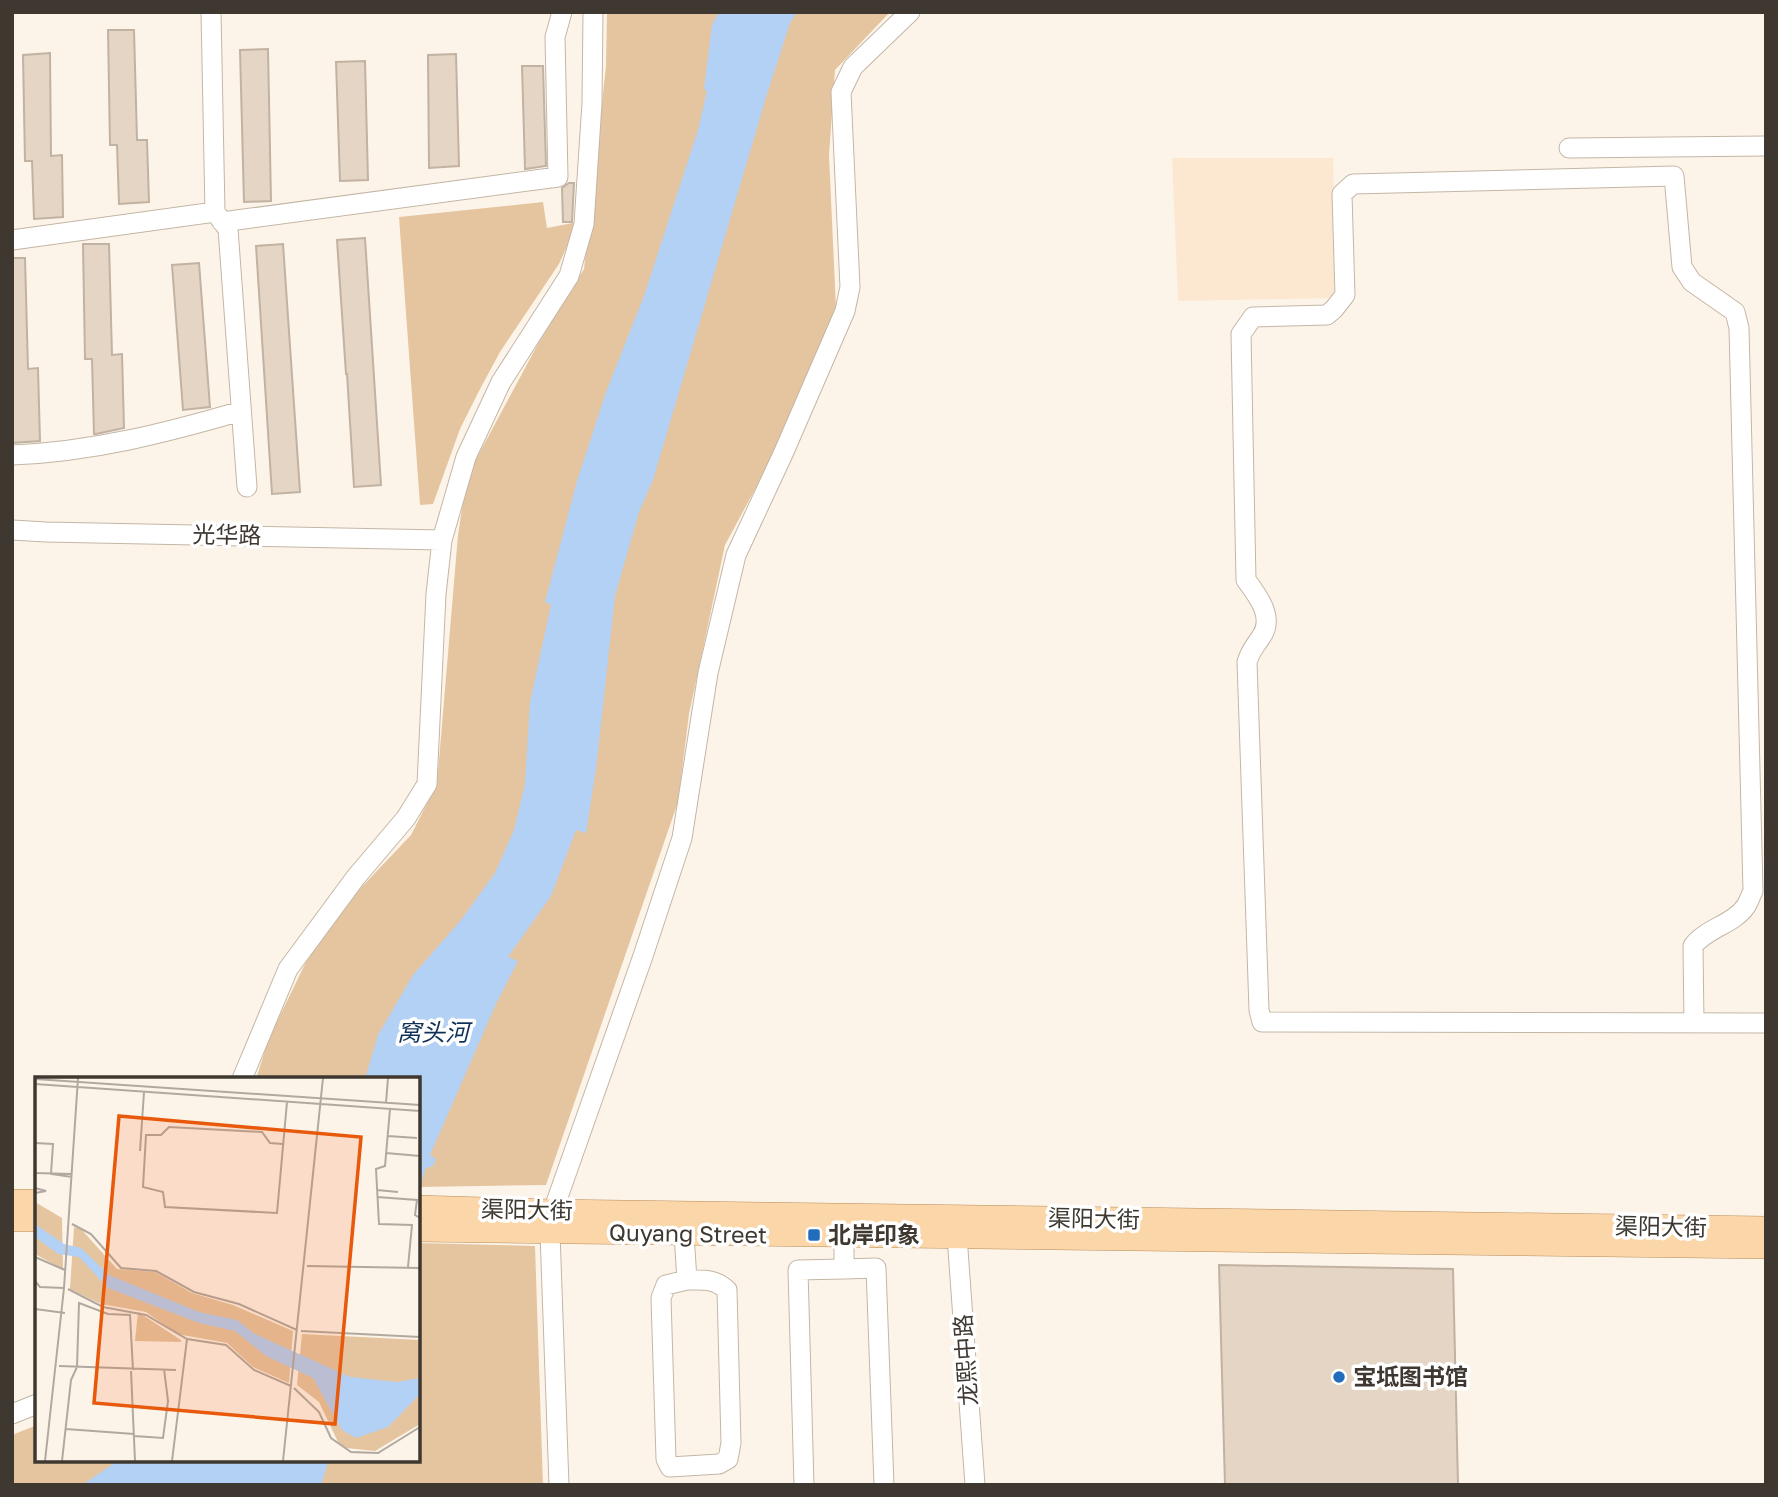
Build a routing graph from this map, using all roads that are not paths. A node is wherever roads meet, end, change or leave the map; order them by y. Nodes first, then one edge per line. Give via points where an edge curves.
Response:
1 (211, 12) edge
2 (562, 12) edge
3 (593, 12) edge
4 (910, 12) edge
5 (1766, 146) edge
6 (1569, 148) dead end
7 (219, 217) junction
8 (12, 240) edge
9 (241, 411) junction
10 (12, 455) edge
11 (247, 488) dead end
12 (12, 530) edge
13 (442, 540) junction
14 (1756, 613) edge
15 (1694, 1023) junction
16 (1766, 1023) edge
17 (243, 1077) edge
18 (12, 1201) edge
19 (35, 1201) edge
20 (420, 1207) edge
21 (12, 1220) edge
22 (35, 1220) edge
23 (551, 1222) junction
24 (1766, 1228) edge
25 (420, 1230) edge
26 (684, 1234) junction
27 (844, 1235) junction
28 (957, 1236) junction
29 (1766, 1247) edge
30 (844, 1269) junction
31 (687, 1280) junction
32 (35, 1405) edge
33 (12, 1415) edge
34 (559, 1485) edge
35 (804, 1485) edge
36 (884, 1485) edge
37 (975, 1485) edge

1 - 7 street
2 - 7 street via 555,37 558,177
3 - 13 street via 584,223 569,276 501,382 466,457
4 - 23 street via 853,67 841,92 850,287 845,311 736,555 708,673 682,838
5 - 6 street
7 - 8 street
7 - 9 street via 228,229
9 - 10 street via 131,440 49,454
9 - 11 street
12 - 13 street, 光华路
13 - 17 street via 427,784 288,969
14 - 15 street via 1753,891 1745,908 1693,946
14 - 15 street via 1740,328 1735,312 1692,282 1682,267 1674,176 1353,184 1342,194 1345,295 1327,315 1253,317 1241,334 1246,580 1261,600 1267,619 1247,662 1262,1022
15 - 16 street
18 - 19 main road
20 - 23 main road, 渠阳大街
21 - 22 main road
23 - 24 main road, 渠阳大街
23 - 25 main road, Quyang Street
23 - 26 main road, Quyang Street
23 - 34 street
26 - 27 main road, Quyang Street
26 - 31 street
27 - 28 main road, Quyang Street
27 - 30 street
28 - 29 main road, 渠阳大街
28 - 37 street, 龙熙中路
30 - 35 street via 798,1270
30 - 36 street via 876,1268
31 - 31 street via 666,1285 661,1298 666,1459 670,1467 719,1464 728,1459 731,1443 726,1290 710,1280
32 - 33 street

